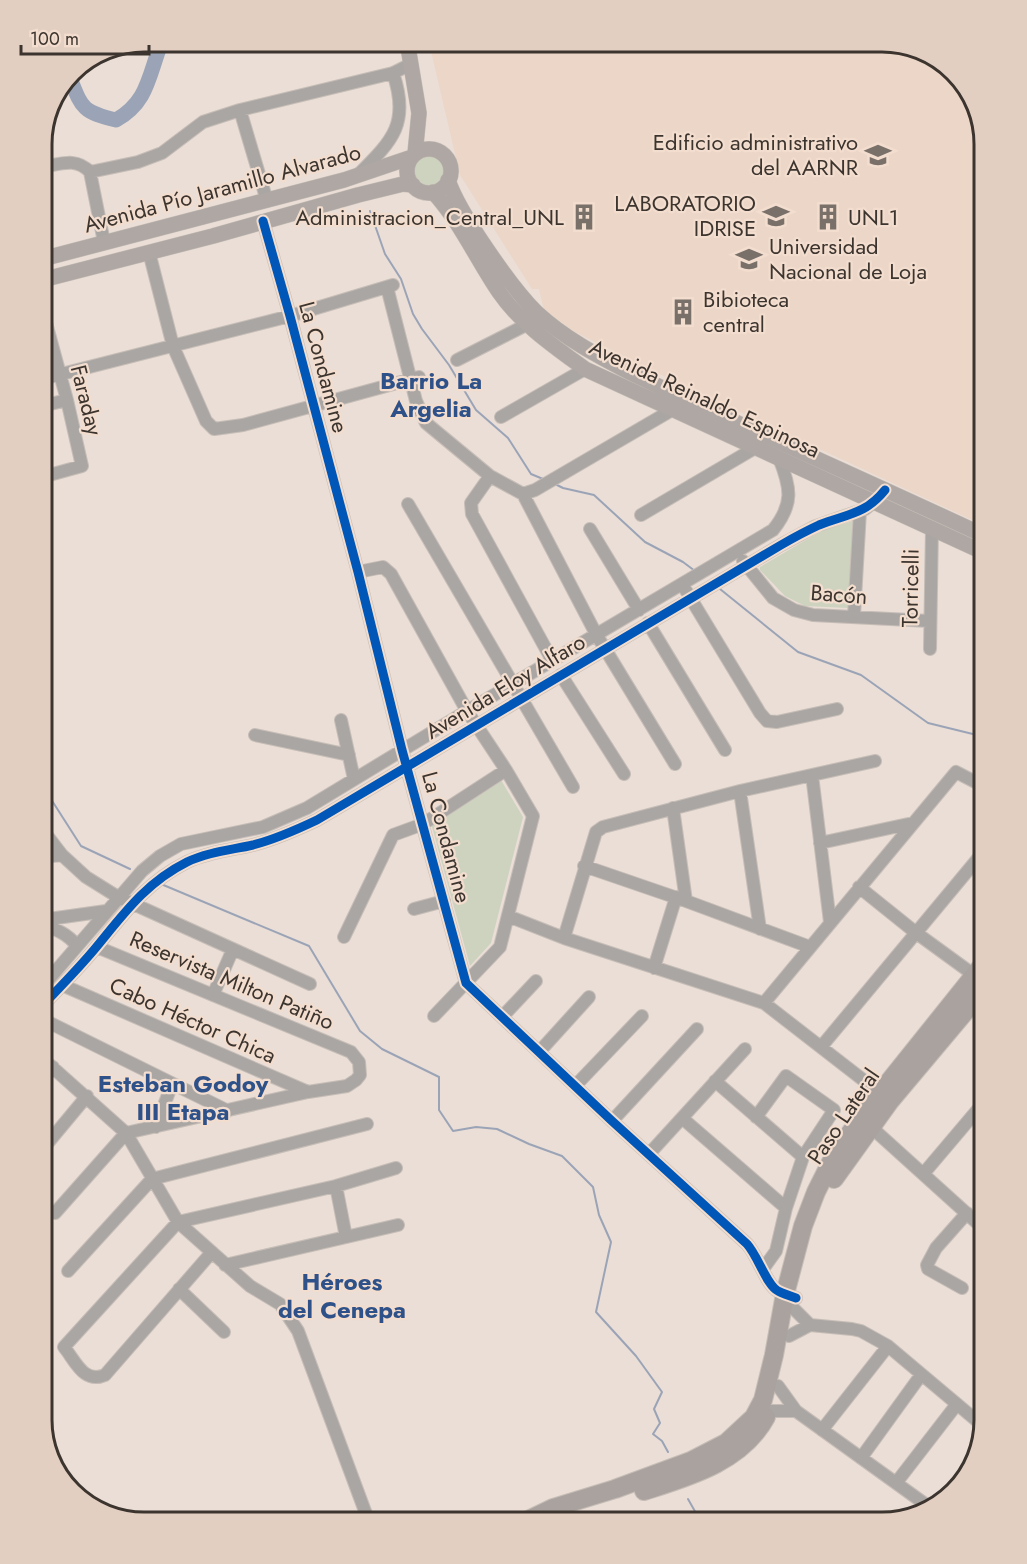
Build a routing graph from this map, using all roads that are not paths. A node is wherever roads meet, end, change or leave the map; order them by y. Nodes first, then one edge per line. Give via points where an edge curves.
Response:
1 (409, 52) edge
2 (411, 64) junction
3 (393, 73) junction
4 (240, 110) junction
5 (419, 124) junction
6 (440, 152) junction
7 (414, 155) junction
8 (53, 165) edge
9 (90, 172) junction
10 (357, 176) junction
11 (448, 180) junction
12 (413, 185) junction
13 (323, 186) junction
14 (433, 192) junction
15 (267, 201) junction
16 (327, 203) junction
17 (207, 217) junction
18 (263, 221) junction
19 (213, 236) junction
20 (104, 242) junction
21 (85, 247) junction
22 (149, 252) junction
23 (53, 256) edge
24 (90, 267) junction
25 (53, 277) edge
26 (291, 316) junction
27 (528, 324) junction
28 (173, 346) junction
29 (53, 348) edge
30 (457, 360) dead end
31 (585, 369) junction
32 (60, 375) junction
33 (53, 377) edge
34 (415, 378) junction
35 (67, 400) junction
36 (53, 403) edge
37 (677, 404) junction
38 (314, 406) junction
39 (501, 417) dead end
40 (756, 448) junction
41 (779, 458) junction
42 (53, 474) edge
43 (490, 476) junction
44 (885, 490) junction
45 (522, 494) junction
46 (874, 503) junction
47 (408, 504) dead end
48 (860, 511) junction
49 (641, 515) dead end
50 (932, 528) junction
51 (590, 529) dead end
52 (974, 531) edge
53 (974, 548) edge
54 (738, 551) junction
55 (746, 565) junction
56 (358, 572) junction
57 (682, 584) junction
58 (690, 599) junction
59 (639, 610) junction
60 (854, 616) junction
61 (929, 621) junction
62 (648, 623) junction
63 (596, 634) junction
64 (605, 649) junction
65 (930, 649) dead end
66 (552, 660) junction
67 (561, 675) junction
68 (512, 684) junction
69 (521, 699) junction
70 (837, 709) dead end
71 (467, 711) junction
72 (341, 720) dead end
73 (476, 726) junction
74 (255, 735) dead end
75 (402, 750) junction
76 (725, 750) dead end
77 (349, 755) junction
78 (875, 761) dead end
79 (675, 764) dead end
80 (408, 766) junction
81 (506, 770) junction
82 (624, 774) dead end
83 (812, 775) junction
84 (354, 779) junction
85 (974, 781) edge
86 (573, 787) dead end
87 (740, 791) junction
88 (674, 808) junction
89 (913, 823) junction
90 (423, 824) junction
91 (251, 830) junction
92 (52, 843) edge
93 (820, 843) junction
94 (254, 844) junction
95 (62, 855) junction
96 (52, 856) edge
97 (974, 862) edge
98 (585, 866) junction
99 (859, 887) junction
100 (118, 897) junction
101 (681, 899) junction
102 (444, 901) junction
103 (130, 904) junction
104 (414, 909) dead end
105 (106, 911) junction
106 (508, 916) junction
107 (52, 919) edge
108 (830, 922) junction
109 (52, 929) edge
110 (760, 929) junction
111 (915, 932) junction
112 (344, 937) dead end
113 (564, 938) junction
114 (77, 946) junction
115 (97, 947) junction
116 (810, 947) junction
117 (233, 949) junction
118 (654, 968) junction
119 (974, 970) edge
120 (52, 974) edge
121 (536, 981) dead end
122 (466, 983) junction
123 (974, 983) edge
124 (310, 984) dead end
125 (62, 985) junction
126 (974, 985) edge
127 (52, 995) edge
128 (213, 995) junction
129 (589, 997) dead end
130 (764, 1003) junction
131 (434, 1016) dead end
132 (503, 1016) junction
133 (642, 1016) dead end
134 (52, 1023) edge
135 (697, 1029) dead end
136 (822, 1047) junction
137 (745, 1049) dead end
138 (540, 1051) junction
139 (53, 1067) edge
140 (715, 1081) junction
141 (172, 1084) junction
142 (575, 1086) junction
143 (308, 1092) junction
144 (880, 1093) junction
145 (87, 1096) junction
146 (228, 1112) junction
147 (974, 1115) edge
148 (756, 1117) junction
149 (682, 1118) junction
150 (612, 1120) junction
151 (367, 1124) dead end
152 (156, 1127) junction
153 (872, 1127) junction
154 (126, 1133) junction
155 (52, 1138) edge
156 (649, 1154) junction
157 (802, 1157) junction
158 (396, 1168) dead end
159 (924, 1173) junction
160 (152, 1179) junction
161 (336, 1186) junction
162 (786, 1208) junction
163 (55, 1213) dead end
164 (974, 1215) edge
165 (971, 1217) junction
166 (974, 1220) edge
167 (178, 1222) junction
168 (398, 1225) dead end
169 (346, 1237) junction
170 (212, 1252) junction
171 (225, 1265) junction
172 (763, 1269) junction
173 (68, 1271) dead end
174 (962, 1288) dead end
175 (179, 1289) junction
176 (792, 1300) junction
177 (810, 1325) junction
178 (224, 1332) dead end
179 (789, 1336) junction
180 (888, 1346) junction
181 (921, 1375) junction
182 (778, 1386) junction
183 (957, 1404) junction
184 (768, 1411) junction
185 (796, 1411) junction
186 (974, 1418) edge
187 (822, 1430) junction
188 (861, 1458) junction
189 (896, 1483) junction
190 (922, 1502) edge
191 (365, 1511) edge
192 (546, 1512) edge
193 (572, 1512) edge

1 - 2 main road
2 - 3 street
2 - 5 main road
3 - 4 street
3 - 10 street via 399,102 397,129
4 - 9 street via 203,122 162,153
4 - 15 street
5 - 6 main road
5 - 7 main road
6 - 7 main road via 425,149
6 - 11 main road via 449,163
7 - 10 main road, Avenida Pío Jaramillo Alvarado
7 - 12 main road via 407,171
8 - 9 street via 83,164
9 - 20 street
10 - 13 main road, Avenida Pío Jaramillo Alvarado
11 - 14 main road
11 - 37 main road, Avenida Reinaldo Espinosa via 494,257 536,312 596,355
12 - 14 main road via 420,191
12 - 16 main road, Avenida Pío Jaramillo Alvarado via 403,184
13 - 15 main road, Avenida Pío Jaramillo Alvarado
13 - 16 main road
14 - 27 main road, Avenida Reinaldo Espinosa via 499,292
15 - 17 main road, Avenida Pío Jaramillo Alvarado
16 - 18 main road, Avenida Pío Jaramillo Alvarado
17 - 19 main road
17 - 20 main road, Avenida Pío Jaramillo Alvarado
18 - 19 main road, Avenida Pío Jaramillo Alvarado
18 - 26 street, La Condamine
19 - 22 main road, Avenida Pío Jaramillo Alvarado
20 - 21 main road, Avenida Pío Jaramillo Alvarado
21 - 23 main road, Avenida Pío Jaramillo Alvarado
21 - 24 main road
22 - 24 main road, Avenida Pío Jaramillo Alvarado
22 - 28 street
24 - 25 main road, Avenida Pío Jaramillo Alvarado
26 - 28 street
26 - 34 street via 390,286
26 - 38 street, La Condamine
27 - 30 street
27 - 31 main road, Avenida Reinaldo Espinosa
28 - 32 street
28 - 38 street via 210,427 243,425
29 - 32 street, Faraday
31 - 37 main road, Avenida Reinaldo Espinosa
31 - 39 street
32 - 33 street
32 - 35 street, Faraday
34 - 38 street
34 - 43 street via 416,401 426,423
35 - 36 street
35 - 42 street, Faraday via 82,466
37 - 40 main road, Avenida Reinaldo Espinosa
37 - 44 main road, Avenida Reinaldo Espinosa
37 - 45 street via 535,490
38 - 56 street, La Condamine
40 - 41 main road, Avenida Reinaldo Espinosa
40 - 49 street
41 - 46 main road, Avenida Reinaldo Espinosa
41 - 54 street, Avenida Eloy Alfaro via 787,478 788,505 784,516 773,530
43 - 45 street
43 - 66 street via 471,503 472,514
44 - 46 street, Avenida Eloy Alfaro
44 - 52 main road, Avenida Reinaldo Espinosa
45 - 63 street
46 - 48 street, Avenida Eloy Alfaro
46 - 50 main road, Avenida Reinaldo Espinosa
47 - 68 street
48 - 55 street, Avenida Eloy Alfaro via 816,526
48 - 60 street
50 - 53 main road, Avenida Reinaldo Espinosa
50 - 61 street, Torricelli
51 - 59 street
54 - 55 street, Bacón
54 - 57 street, Avenida Eloy Alfaro
55 - 58 street, Avenida Eloy Alfaro
55 - 60 street, Bacón via 782,605 803,613
56 - 71 street via 382,567 391,574
56 - 75 street, La Condamine
57 - 58 street
57 - 59 street, Avenida Eloy Alfaro
58 - 62 street, Avenida Eloy Alfaro
58 - 70 street via 767,721
59 - 63 street, Avenida Eloy Alfaro
60 - 61 street, Bacón
61 - 65 street, Torricelli
62 - 64 street, Avenida Eloy Alfaro
62 - 76 street
63 - 64 street
63 - 66 street, Avenida Eloy Alfaro
64 - 67 street, Avenida Eloy Alfaro
64 - 79 street
66 - 68 street, Avenida Eloy Alfaro
67 - 69 street, Avenida Eloy Alfaro
67 - 82 street
68 - 69 street
68 - 71 street, Avenida Eloy Alfaro
69 - 73 street, Avenida Eloy Alfaro
69 - 86 street
71 - 73 street
71 - 75 street, Avenida Eloy Alfaro
72 - 77 street
73 - 80 street, Avenida Eloy Alfaro
73 - 81 street
74 - 77 street
75 - 80 street, La Condamine
75 - 84 street, Avenida Eloy Alfaro
77 - 84 street
78 - 83 street
80 - 90 street, La Condamine
80 - 94 street, Avenida Eloy Alfaro via 307,824
81 - 90 street
81 - 106 street via 533,819
83 - 87 street
83 - 93 street
84 - 91 street, Avenida Eloy Alfaro via 297,813
85 - 89 street via 956,772
87 - 88 street
87 - 110 street
88 - 98 street via 599,830
88 - 101 street
89 - 93 street
89 - 99 street
90 - 102 street, La Condamine
90 - 112 street via 393,835
91 - 94 street
91 - 100 street, Avenida Eloy Alfaro via 181,844 142,871
92 - 95 street
93 - 108 street
94 - 103 street, Avenida Eloy Alfaro via 189,861 156,881
95 - 96 street
95 - 100 street via 86,878
97 - 111 street
98 - 101 street
98 - 113 street
99 - 108 street
99 - 111 street
100 - 103 street
100 - 105 street, Avenida Eloy Alfaro
101 - 110 street
101 - 118 street
102 - 104 street
102 - 122 street, La Condamine
103 - 115 street, Avenida Eloy Alfaro
103 - 117 street
105 - 107 street, Reservista Milton Patiño
105 - 114 street, Avenida Eloy Alfaro
106 - 113 street
106 - 122 street via 498,950
108 - 116 street
109 - 114 street
110 - 116 street
111 - 119 street
111 - 136 street
113 - 118 street
114 - 120 street, Avenida Eloy Alfaro
115 - 125 street, Avenida Eloy Alfaro
115 - 128 street, Reservista Milton Patiño
116 - 130 street
117 - 124 street
117 - 128 street
118 - 130 street
121 - 132 street
122 - 131 street
122 - 132 street
123 - 144 highway, Paso Lateral
125 - 127 street, Avenida Eloy Alfaro
125 - 143 street, Cabo Héctor Chica
126 - 153 highway
128 - 143 street, Reservista Milton Patiño via 356,1056 361,1067 356,1080 346,1086
129 - 138 street
130 - 136 street
132 - 138 street
133 - 142 street
134 - 141 street
135 - 150 street
136 - 144 street
137 - 140 street
138 - 142 street
139 - 145 street
140 - 148 street
140 - 149 street
141 - 146 street
141 - 152 street
142 - 150 street
143 - 146 street
144 - 176 highway, Paso Lateral via 836,1152 816,1192 803,1226
145 - 154 street
145 - 155 street
146 - 152 street
147 - 159 street
148 - 157 street
148 - 157 street via 786,1076 834,1110
149 - 156 street
149 - 162 street
150 - 156 street
151 - 160 street
152 - 154 street
153 - 159 street
153 - 176 highway via 836,1174 817,1215
154 - 160 street
154 - 163 street
156 - 172 street via 747,1244
157 - 162 street
158 - 161 street
159 - 165 street
160 - 167 street
160 - 173 street
161 - 167 street
161 - 169 street
162 - 172 street via 776,1251
164 - 165 street
165 - 166 street
165 - 174 street via 936,1248 927,1265
167 - 170 street
167 - 175 street via 64,1347 89,1378 105,1376
168 - 169 street
169 - 171 street
170 - 171 street
170 - 175 street
171 - 191 street via 275,1300 292,1320
172 - 176 street via 772,1286
175 - 178 street
176 - 177 street
176 - 179 highway
176 - 192 highway, Paso Lateral via 763,1400 754,1417 726,1443 672,1469
177 - 179 street
177 - 180 street via 852,1329
179 - 182 highway
180 - 181 street
180 - 187 street
181 - 183 street
181 - 188 street
182 - 184 highway
182 - 185 street
183 - 186 street
183 - 189 street
184 - 185 street
184 - 193 highway via 748,1440 705,1470
185 - 187 street
187 - 188 street
188 - 189 street
189 - 190 street

